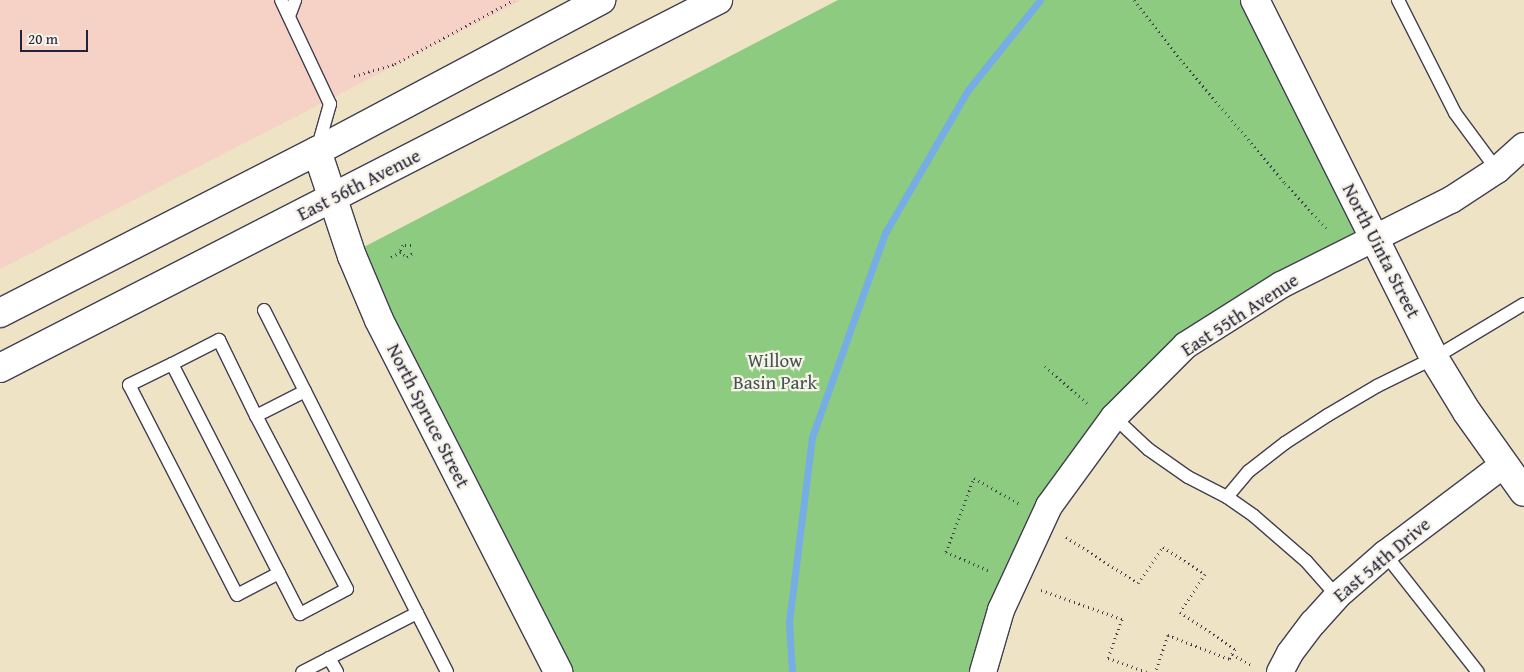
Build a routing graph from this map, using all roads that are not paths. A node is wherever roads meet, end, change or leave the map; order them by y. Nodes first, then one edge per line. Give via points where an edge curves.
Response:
1 (281, 0) edge
2 (295, 0) edge
3 (601, 0) edge
4 (718, 0) edge
5 (1255, 0) edge
6 (1398, 0) edge
7 (289, 16) junction
8 (1524, 146) edge
9 (317, 151) junction
10 (1497, 170) junction
11 (333, 199) junction
12 (1374, 238) junction
13 (1524, 304) edge
14 (264, 310) dead end
15 (0, 313) edge
16 (1434, 358) junction
17 (172, 364) junction
18 (0, 368) edge
19 (305, 391) junction
20 (256, 416) junction
21 (1114, 417) junction
22 (1503, 465) junction
23 (1524, 492) edge
24 (1226, 497) junction
25 (1386, 554) junction
26 (279, 573) junction
27 (1337, 596) junction
28 (417, 613) junction
29 (329, 658) junction
30 (302, 672) edge
31 (337, 672) edge
32 (447, 672) edge
33 (558, 672) edge
34 (983, 672) edge
35 (1280, 672) edge
36 (1478, 672) edge

1 - 7 lane
2 - 7 lane
3 - 9 main road
4 - 11 main road, East 56th Avenue
5 - 12 main road, North Uinta Street
6 - 10 lane via 1454,113
7 - 9 lane via 330,104
8 - 10 street, East 55th Avenue
9 - 11 main road, North Spruce Street
9 - 15 main road
10 - 12 street, East 55th Avenue via 1451,200
11 - 18 main road, East 56th Avenue
11 - 33 main road, North Spruce Street via 379,320
12 - 16 main road, North Uinta Street
12 - 21 street, East 55th Avenue via 1281,285 1186,345
13 - 16 lane
14 - 19 lane
16 - 22 main road, North Uinta Street
16 - 24 lane via 1377,386 1285,443 1249,472
17 - 20 lane via 219,340
17 - 26 lane
17 - 26 lane via 129,385 237,595
19 - 20 lane
19 - 28 lane
20 - 26 lane via 347,590 300,614
21 - 24 lane via 1148,449 1188,477
21 - 34 street, East 55th Avenue via 1049,506 1000,610
22 - 23 main road, North Uinta Street
22 - 25 street, East 54th Drive
24 - 27 lane via 1254,516 1306,561
25 - 27 street, East 54th Drive
25 - 36 lane
27 - 35 street, East 54th Drive via 1312,623
28 - 29 lane
28 - 32 lane
29 - 30 lane
29 - 31 lane

